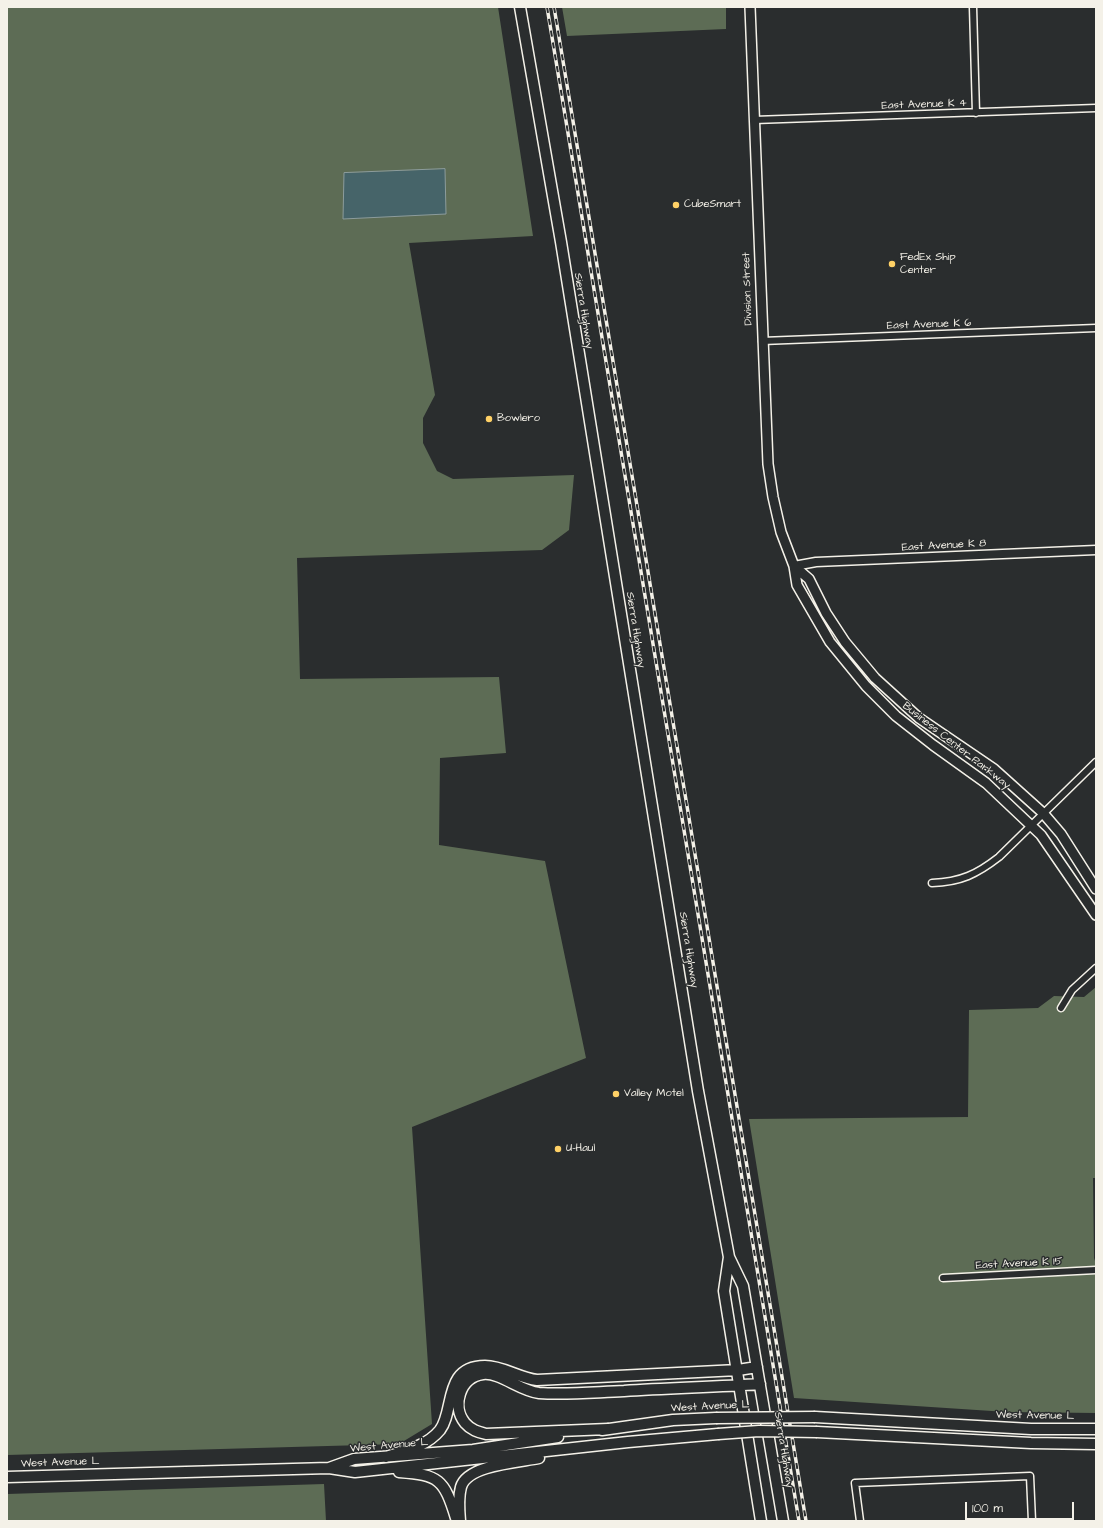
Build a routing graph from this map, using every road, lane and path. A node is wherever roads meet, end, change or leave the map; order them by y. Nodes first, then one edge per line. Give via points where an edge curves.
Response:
1 (520, 7) edge
2 (750, 7) edge
3 (973, 7) edge
4 (1096, 108) edge
5 (976, 113) junction
6 (754, 120) junction
7 (1096, 328) edge
8 (762, 341) junction
9 (1096, 550) edge
10 (794, 566) junction
11 (1096, 762) edge
12 (1043, 813) junction
13 (1031, 824) junction
14 (932, 883) dead end
15 (1096, 889) edge
16 (1096, 915) edge
17 (1096, 968) edge
18 (1061, 1008) dead end
19 (729, 1257) junction
20 (1096, 1270) edge
21 (943, 1278) dead end
22 (757, 1367) junction
23 (738, 1370) junction
24 (760, 1384) junction
25 (739, 1385) junction
26 (608, 1429) junction
27 (1096, 1429) edge
28 (628, 1442) junction
29 (1096, 1444) edge
30 (386, 1457) junction
31 (329, 1468) junction
32 (375, 1471) junction
33 (7, 1476) edge
34 (458, 1521) edge
35 (761, 1521) edge
36 (783, 1521) edge
37 (860, 1521) edge
38 (1032, 1521) edge

1 - 19 main road, Sierra Highway via 561,242 698,1091
2 - 6 main road, Division Street
3 - 5 street
4 - 5 street, East Avenue K 4
5 - 6 street, East Avenue K 4
6 - 8 main road, Division Street
7 - 8 street, East Avenue K 6
8 - 10 main road, Division Street via 768,464 781,532
9 - 10 street, East Avenue K 8 via 816,562
10 - 12 main road, Business Center Parkway via 809,579 842,638 875,678 919,718 994,769
10 - 13 main road, Business Center Parkway via 797,585 820,628 866,686 896,716 986,783
11 - 12 street
12 - 13 street
12 - 15 main road, Business Center Parkway via 1061,834
13 - 14 street via 999,857 982,870 949,882
13 - 16 main road, Business Center Parkway via 1046,841
17 - 18 street via 1072,990
19 - 22 main road, Sierra Highway via 743,1286
19 - 23 main road, Sierra Highway via 724,1291
20 - 21 street, East Avenue K 15
22 - 23 main road
22 - 24 main road, Sierra Highway
23 - 25 main road, Sierra Highway
23 - 30 main road via 537,1380 520,1377 491,1366 475,1367 462,1374 453,1387 444,1420 437,1433 412,1449
24 - 25 main road
24 - 36 main road, Sierra Highway
25 - 26 main road via 539,1393 525,1390 488,1374 468,1380 458,1398 461,1417 472,1429 486,1434
25 - 35 main road
26 - 27 main road, West Avenue L, bridge via 673,1420 816,1417 1031,1429
26 - 30 main road, West Avenue L via 473,1450
28 - 29 main road, West Avenue L, bridge via 718,1434 817,1432
28 - 32 main road, West Avenue L
28 - 34 main road via 476,1471 466,1478 461,1486
30 - 31 main road, West Avenue L via 354,1459
31 - 32 main road, West Avenue L via 355,1472
31 - 33 main road, West Avenue L
32 - 34 main road via 418,1474 439,1482 447,1490
37 - 38 street via 855,1483 1030,1476

